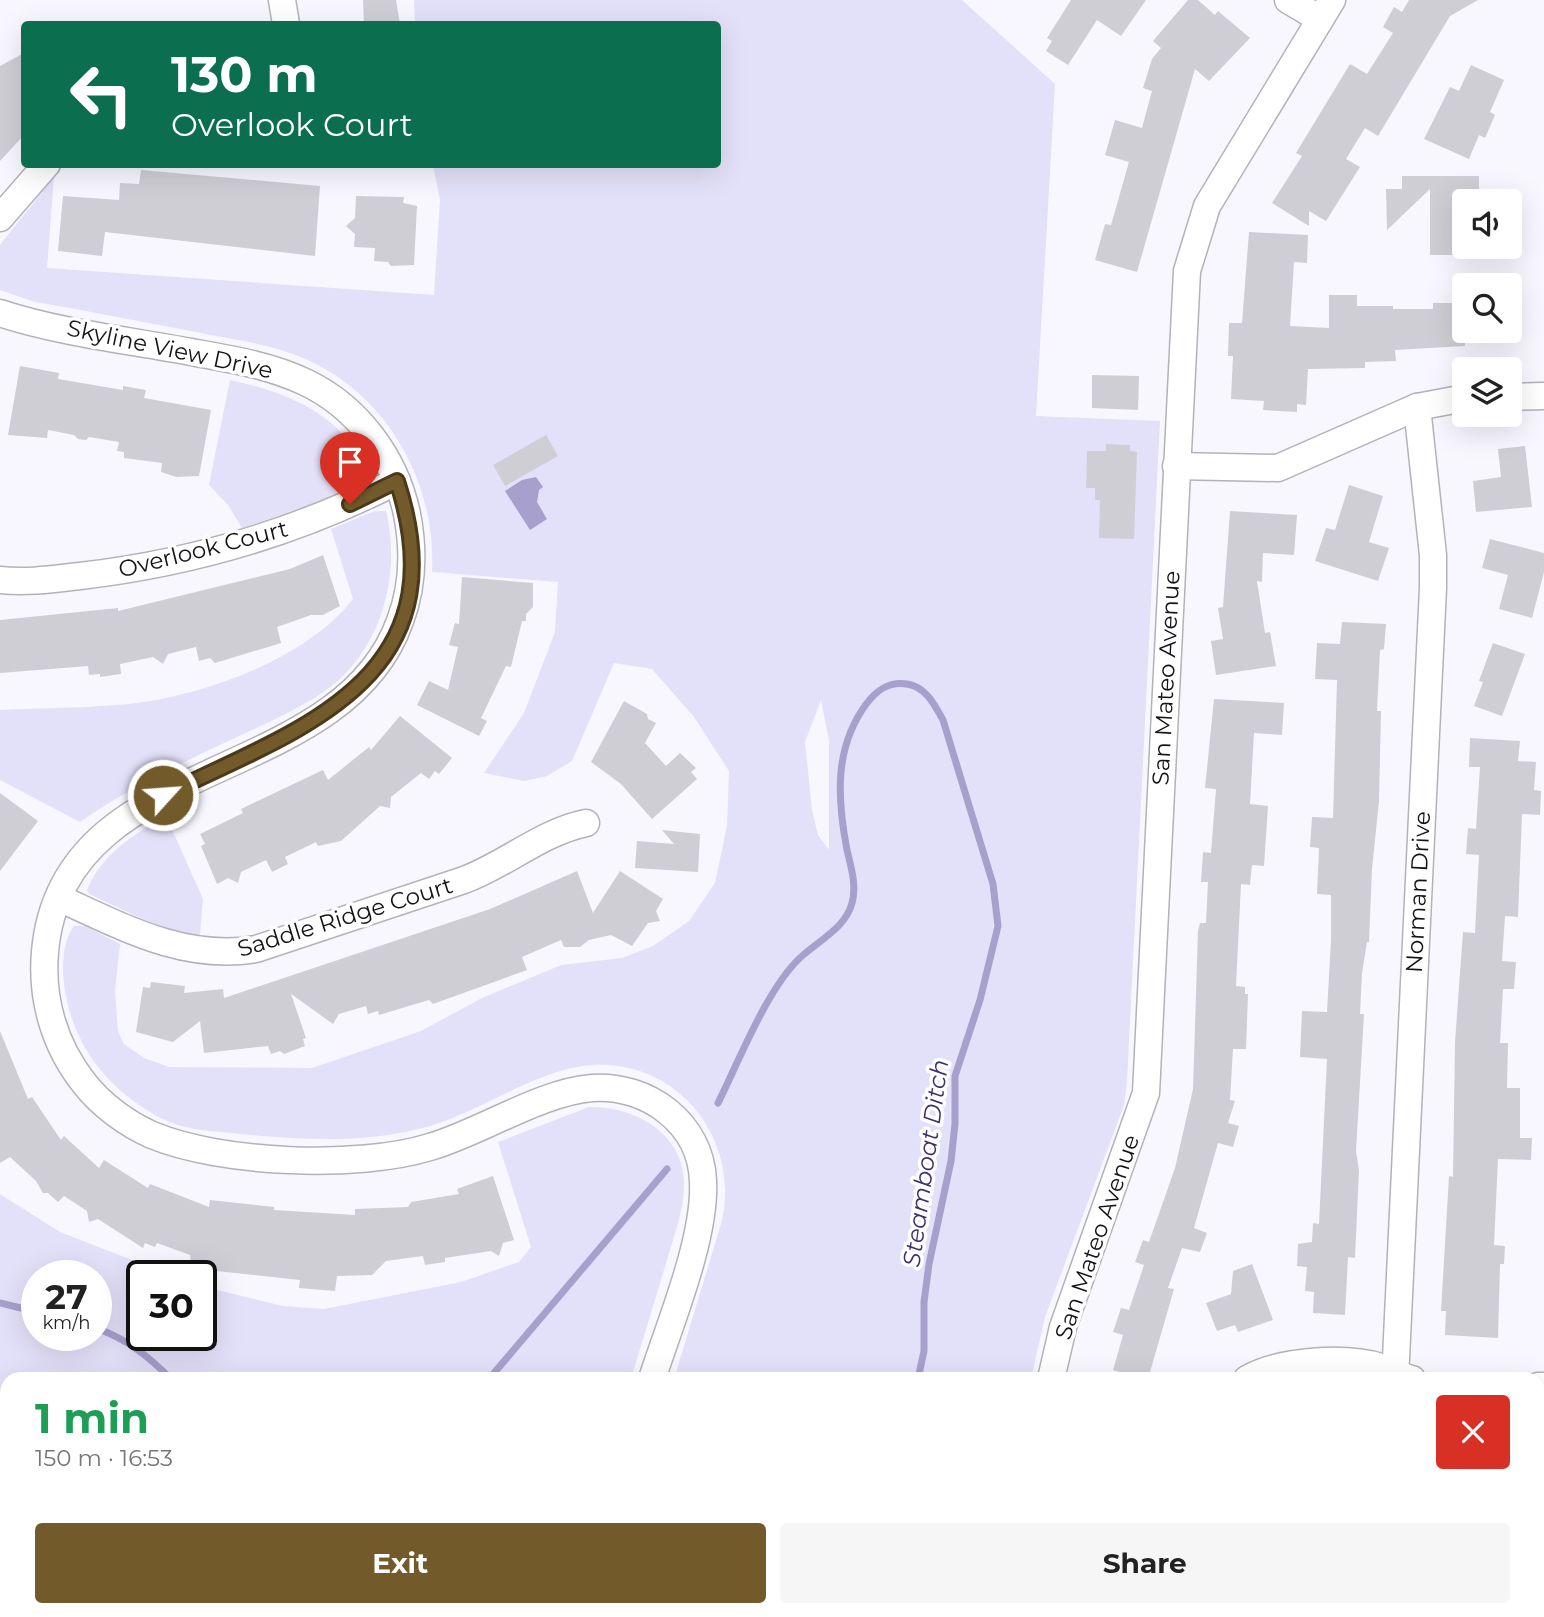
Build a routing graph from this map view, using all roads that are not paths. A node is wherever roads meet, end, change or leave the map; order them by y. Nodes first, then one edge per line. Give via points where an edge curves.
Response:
1 (282, 0) edge
2 (1288, 0) edge
3 (1326, 10) edge
4 (286, 21) edge
5 (44, 168) edge
6 (0, 218) edge
7 (0, 313) edge
8 (1544, 396) edge
9 (1522, 397) edge
10 (1452, 400) edge
11 (1417, 407) junction
12 (1176, 466) junction
13 (397, 481) junction
14 (0, 580) edge
15 (586, 823) dead end
16 (59, 898) junction
17 (655, 1372) edge
18 (1053, 1372) edge
19 (1263, 1372) edge
20 (1386, 1372) edge
21 (1401, 1372) edge

1 - 4 street
2 - 3 street
3 - 12 street, San Mateo Avenue via 1219,186 1195,240 1184,305
5 - 6 street
7 - 13 street, Skyline View Drive via 284,373 327,393 347,409 374,441
8 - 9 street
10 - 11 street
11 - 12 street via 1278,468
11 - 21 street, Norman Drive via 1433,588
12 - 18 street, San Mateo Avenue via 1146,1093 1063,1327
13 - 14 street, Overlook Court via 293,528 204,554 101,573 27,582
13 - 16 street, Skyline View Drive via 410,529 411,577 398,628 373,672 357,690 314,721 118,822 86,854
15 - 16 street, Saddle Ridge Court via 569,827 489,871 256,949 230,953 161,943
16 - 17 street, Skyline View Drive via 48,932 44,967 46,995 60,1045 88,1089 107,1106 147,1133 172,1142 217,1152 301,1160 387,1156 428,1148 564,1094 598,1087 640,1094 674,1116 697,1149 703,1202
19 - 20 street via 1298,1363 1363,1364

